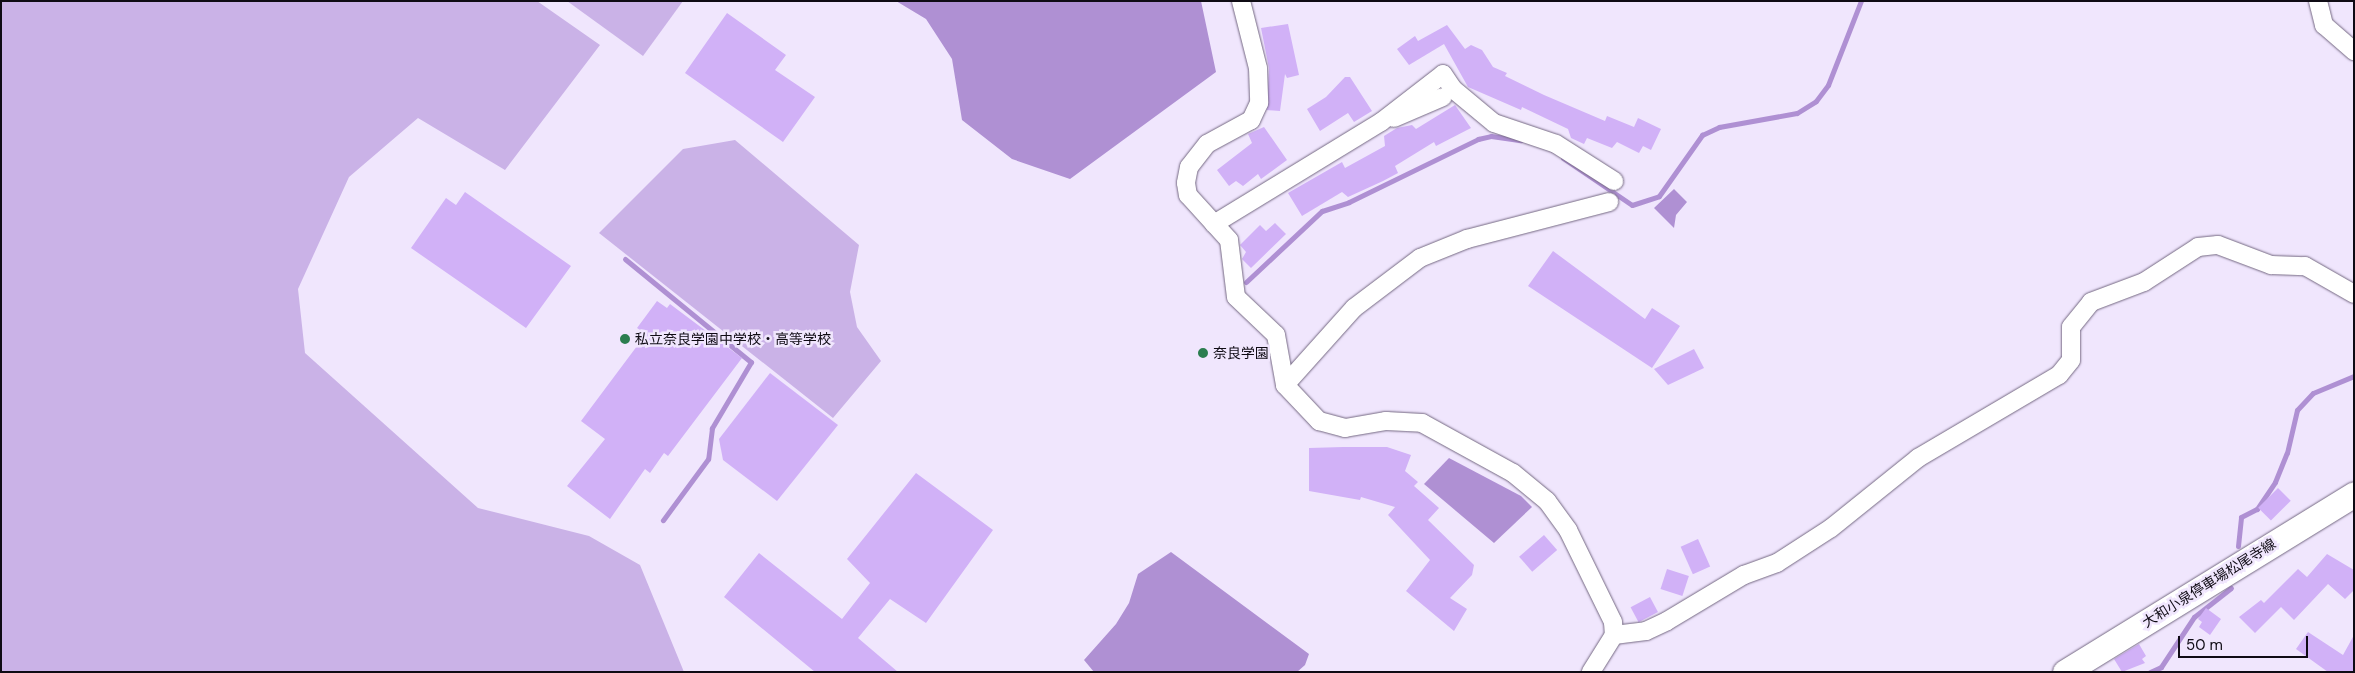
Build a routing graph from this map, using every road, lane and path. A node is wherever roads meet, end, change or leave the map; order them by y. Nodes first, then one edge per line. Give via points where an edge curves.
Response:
1 (1240, 1) edge
2 (2318, 1) edge
3 (2354, 51) edge
4 (1444, 97) dead end
5 (1381, 122) junction
6 (1614, 180) dead end
7 (1609, 202) dead end
8 (1214, 224) junction
9 (2354, 294) edge
10 (1285, 385) junction
11 (2354, 494) edge
12 (1614, 635) junction
13 (1591, 672) edge
14 (2065, 672) edge

1 - 8 street via 1258,68 1259,104 1250,120 1206,144 1189,167 1186,183 1188,195
2 - 3 street via 2324,25
4 - 5 street
5 - 6 street via 1443,74 1453,89 1494,123 1556,144
5 - 8 street
7 - 10 street via 1467,238 1420,258 1354,308
8 - 10 street via 1229,240 1236,297 1276,335
9 - 12 street via 2305,266 2271,265 2218,245 2198,247 2144,282 2090,302 2071,327 2071,360 2060,375 1918,458 1831,528 1777,563 1744,575 1646,632
10 - 12 street via 1306,412 1331,427 1345,428 1386,421 1422,424 1533,487 1568,530 1610,612
11 - 14 main road, 大和小泉停車場松尾寺線
12 - 13 street

